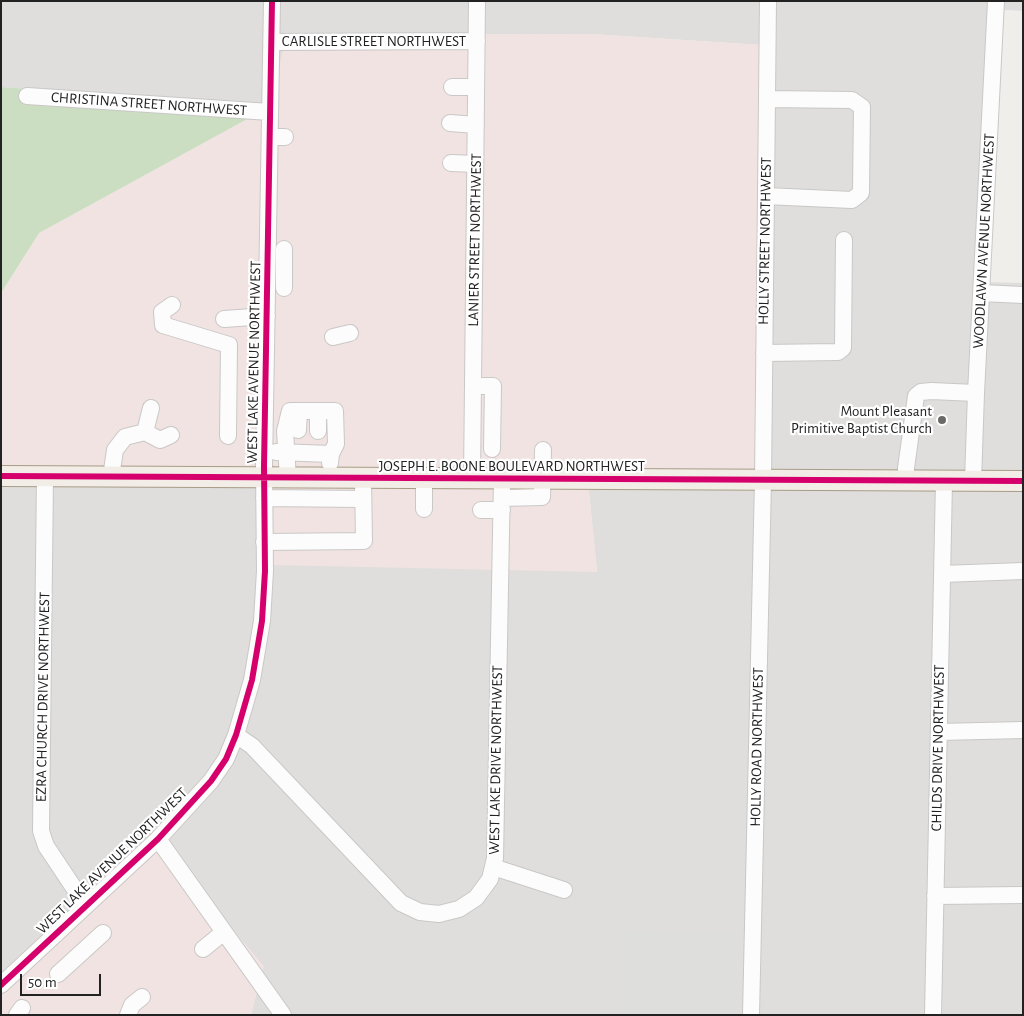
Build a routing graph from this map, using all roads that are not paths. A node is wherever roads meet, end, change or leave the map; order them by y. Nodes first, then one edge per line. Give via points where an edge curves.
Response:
1 (272, 1) edge
2 (477, 1) edge
3 (768, 1) edge
4 (996, 1) edge
5 (477, 41) junction
6 (272, 42) junction
7 (452, 87) dead end
8 (476, 87) junction
9 (27, 96) dead end
10 (767, 99) junction
11 (270, 112) junction
12 (450, 124) dead end
13 (476, 125) junction
14 (451, 163) dead end
15 (476, 164) junction
16 (766, 196) junction
17 (844, 240) dead end
18 (279, 252) junction
19 (284, 288) dead end
20 (981, 293) junction
21 (1023, 295) edge
22 (172, 305) dead end
23 (267, 316) junction
24 (224, 319) dead end
25 (350, 333) dead end
26 (333, 337) dead end
27 (764, 353) junction
28 (976, 394) junction
29 (151, 408) dead end
30 (298, 411) junction
31 (318, 411) junction
32 (145, 432) junction
33 (171, 435) dead end
34 (228, 436) dead end
35 (295, 445) junction
36 (321, 446) junction
37 (543, 450) dead end
38 (264, 451) junction
39 (1, 476) edge
40 (45, 476) junction
41 (111, 477) junction
42 (264, 478) junction
43 (296, 478) junction
44 (329, 478) junction
45 (363, 478) junction
46 (424, 478) junction
47 (472, 479) junction
48 (543, 479) junction
49 (763, 480) junction
50 (906, 480) junction
51 (944, 481) junction
52 (973, 481) junction
53 (1023, 481) edge
54 (502, 495) junction
55 (264, 498) junction
56 (303, 498) junction
57 (363, 499) junction
58 (424, 509) dead end
59 (482, 510) dead end
60 (264, 542) junction
61 (1023, 571) edge
62 (942, 574) junction
63 (1023, 730) edge
64 (939, 732) junction
65 (236, 734) junction
66 (158, 839) junction
67 (493, 867) junction
68 (564, 890) dead end
69 (1023, 895) edge
70 (935, 896) junction
71 (87, 905) junction
72 (224, 932) junction
73 (103, 933) dead end
74 (203, 949) dead end
75 (58, 974) dead end
76 (1, 985) edge
77 (142, 997) dead end
78 (128, 1015) edge
79 (283, 1015) edge
80 (751, 1015) edge
81 (933, 1015) edge

1 - 6 street, WEST LAKE AVENUE NORTHWEST
2 - 5 street, LANIER STREET NORTHWEST
3 - 10 street, HOLLY STREET NORTHWEST
4 - 20 street, WOODLAWN AVENUE NORTHWEST
5 - 6 street, CARLISLE STREET NORTHWEST
5 - 8 street, LANIER STREET NORTHWEST
6 - 11 street, WEST LAKE AVENUE NORTHWEST
7 - 8 street
8 - 13 street, LANIER STREET NORTHWEST
9 - 11 street, CHRISTINA STREET NORTHWEST
10 - 16 street, HOLLY STREET NORTHWEST
10 - 16 street via 852,100 862,107 862,193 852,200
11 - 18 street, WEST LAKE AVENUE NORTHWEST via 278,137
12 - 13 street
13 - 15 street, LANIER STREET NORTHWEST
14 - 15 street
15 - 47 street, LANIER STREET NORTHWEST via 473,386 482,449
16 - 27 street, HOLLY STREET NORTHWEST
17 - 27 street via 842,348 838,352
18 - 19 street
18 - 23 street, WEST LAKE AVENUE NORTHWEST
20 - 21 street
20 - 28 street, WOODLAWN AVENUE NORTHWEST
22 - 34 street via 162,312 163,325 229,345
23 - 24 street
23 - 38 street, WEST LAKE AVENUE NORTHWEST via 274,335
25 - 26 street
27 - 49 street, HOLLY STREET NORTHWEST
28 - 50 street via 931,391 920,392 916,396
28 - 52 street, WOODLAWN AVENUE NORTHWEST
29 - 32 street
30 - 31 street
30 - 35 street
30 - 35 street via 290,411 285,431
31 - 36 street
31 - 36 street via 334,411 336,444
32 - 33 street via 160,440
32 - 41 street via 125,437 115,450
35 - 36 street
35 - 38 street
35 - 43 street
36 - 44 street
37 - 48 street
38 - 42 street, WEST LAKE AVENUE NORTHWEST
39 - 40 main road, JOSEPH E. BOONE BOULEVARD NORTHWEST
40 - 41 main road, JOSEPH E. BOONE BOULEVARD NORTHWEST
40 - 71 street, EZRA CHURCH DRIVE NORTHWEST via 41,831 46,846
41 - 42 main road, JOSEPH E. BOONE BOULEVARD NORTHWEST
42 - 43 main road, JOSEPH E. BOONE BOULEVARD NORTHWEST
42 - 55 street, WEST LAKE AVENUE NORTHWEST
43 - 44 main road, JOSEPH E. BOONE BOULEVARD NORTHWEST
43 - 56 street
44 - 45 main road, JOSEPH E. BOONE BOULEVARD NORTHWEST
45 - 46 main road, JOSEPH E. BOONE BOULEVARD NORTHWEST
45 - 57 street
46 - 47 main road, JOSEPH E. BOONE BOULEVARD NORTHWEST
46 - 58 street
47 - 54 main road, JOSEPH E. BOONE BOULEVARD NORTHWEST
48 - 49 main road, JOSEPH E. BOONE BOULEVARD NORTHWEST
48 - 54 main road, JOSEPH E. BOONE BOULEVARD NORTHWEST
49 - 50 main road, JOSEPH E. BOONE BOULEVARD NORTHWEST
49 - 80 street, HOLLY ROAD NORTHWEST
50 - 51 main road, JOSEPH E. BOONE BOULEVARD NORTHWEST
51 - 52 main road, JOSEPH E. BOONE BOULEVARD NORTHWEST
51 - 62 street, CHILDS DRIVE NORTHWEST
52 - 53 main road, JOSEPH E. BOONE BOULEVARD NORTHWEST
54 - 59 street
54 - 67 street, WEST LAKE DRIVE NORTHWEST
55 - 56 street
55 - 60 street, WEST LAKE AVENUE NORTHWEST
56 - 57 street
57 - 60 street via 364,542
60 - 65 street, WEST LAKE AVENUE NORTHWEST via 262,621 252,680
61 - 62 street
62 - 64 street, CHILDS DRIVE NORTHWEST
63 - 64 street
64 - 70 street, CHILDS DRIVE NORTHWEST
65 - 66 street, WEST LAKE AVENUE NORTHWEST via 226,759 211,781
65 - 67 street, WEST LAKE DRIVE NORTHWEST via 252,746 401,903 420,912 440,914 459,909 476,898 490,879
66 - 71 street, WEST LAKE AVENUE NORTHWEST
66 - 72 street
67 - 68 street
69 - 70 street
70 - 81 street, CHILDS DRIVE NORTHWEST
71 - 76 street, WEST LAKE AVENUE NORTHWEST
72 - 74 street
72 - 79 street
73 - 75 street
77 - 78 street via 132,1005

